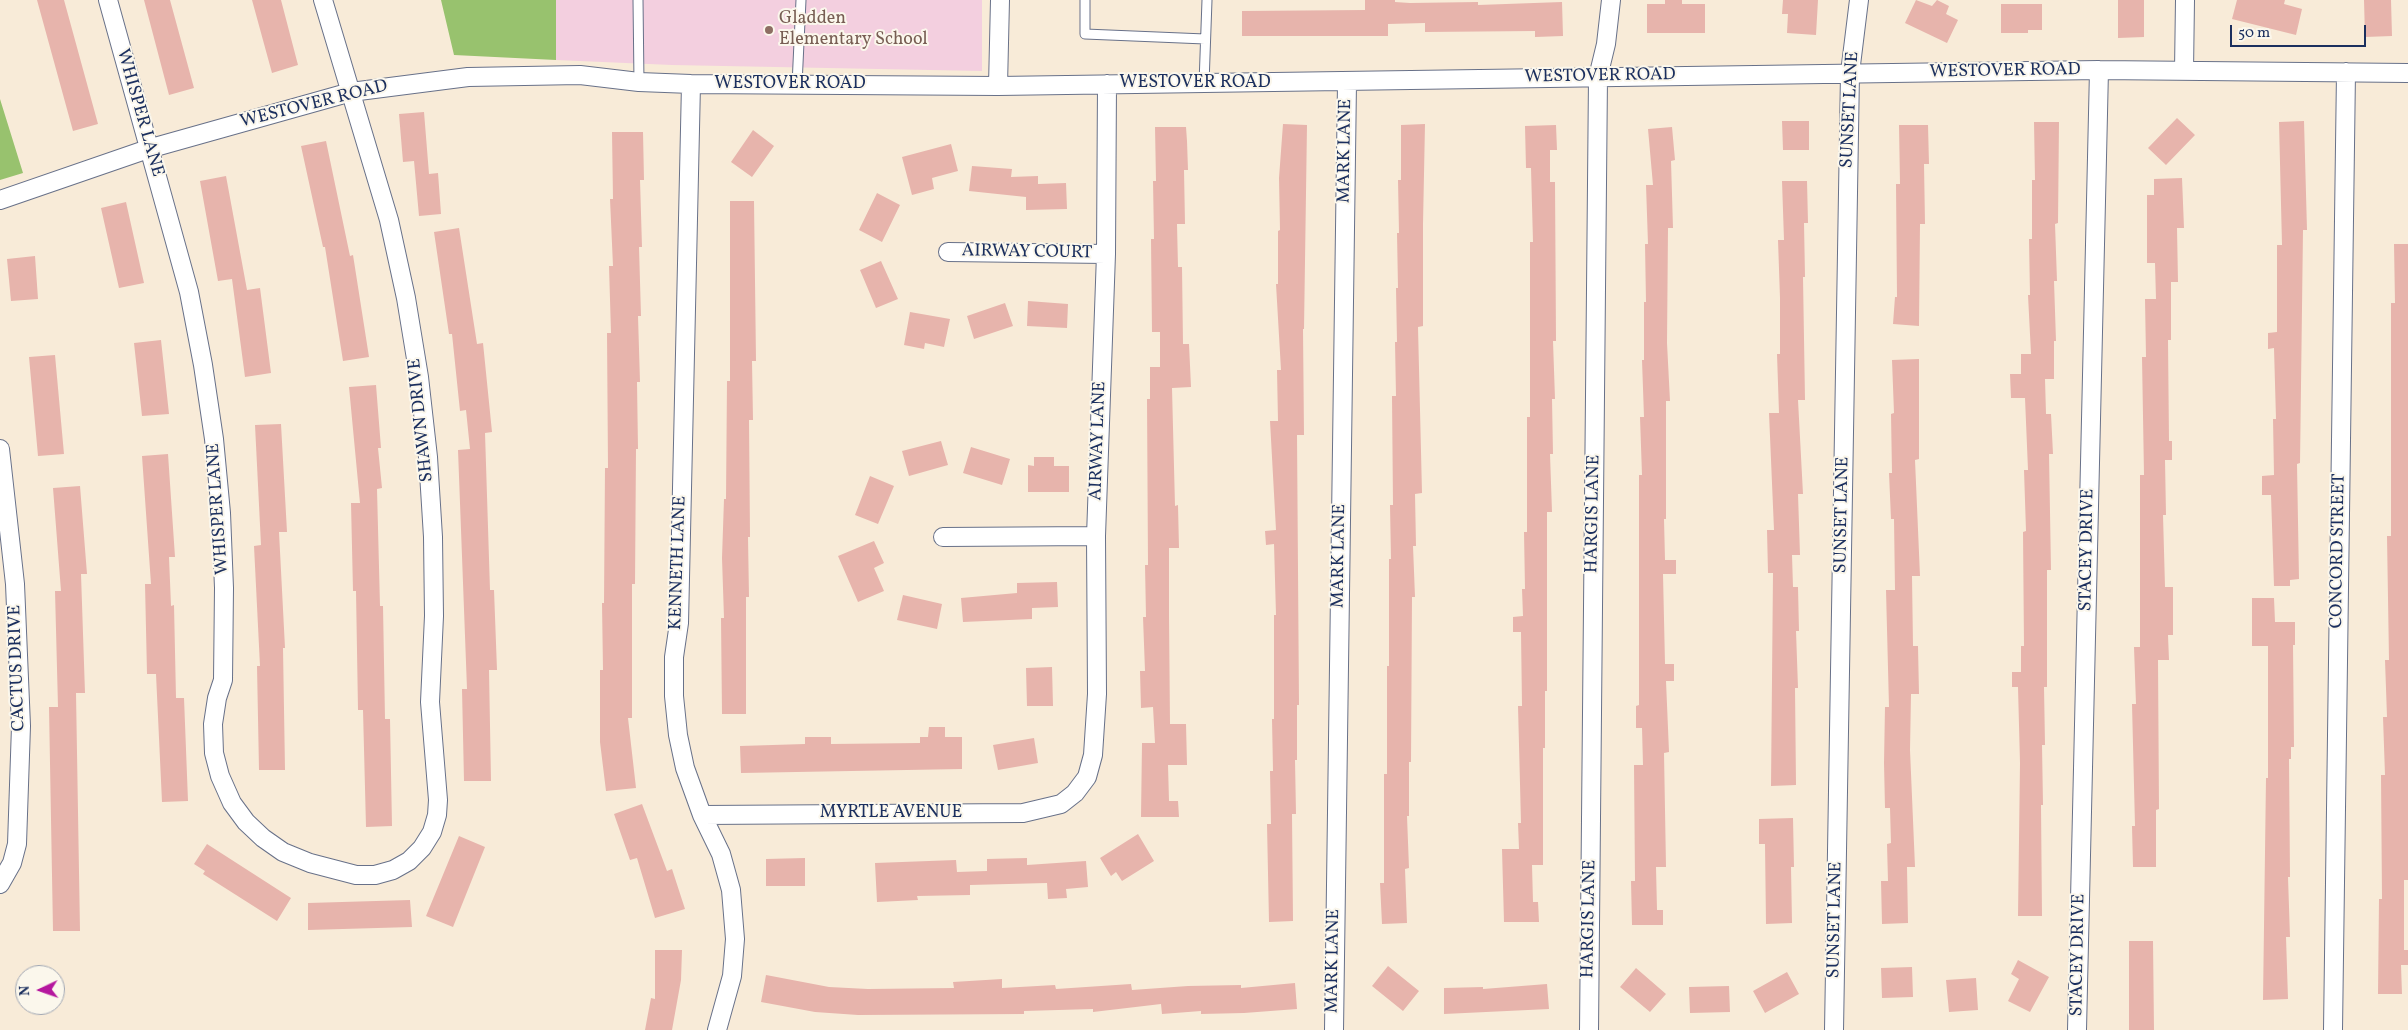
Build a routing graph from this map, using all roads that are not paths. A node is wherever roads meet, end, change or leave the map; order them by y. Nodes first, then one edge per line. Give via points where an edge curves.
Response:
1 (108, 0) edge
2 (323, 0) edge
3 (638, 0) edge
4 (801, 0) edge
5 (1000, 0) edge
6 (1086, 0) edge
7 (1207, 0) edge
8 (1611, 0) edge
9 (1858, 0) edge
10 (2185, 0) edge
11 (1205, 39) junction
12 (2099, 70) junction
13 (2184, 71) junction
14 (2346, 72) junction
15 (2408, 73) edge
16 (1850, 74) junction
17 (1598, 77) junction
18 (639, 82) junction
19 (1347, 82) junction
20 (691, 84) junction
21 (1107, 84) junction
22 (1204, 84) junction
23 (797, 85) junction
24 (998, 86) junction
25 (351, 92) junction
26 (148, 149) junction
27 (0, 200) edge
28 (948, 252) dead end
29 (1106, 254) junction
30 (0, 449) edge
31 (1096, 536) junction
32 (943, 537) dead end
33 (1075, 793) joint
34 (702, 815) junction
35 (422, 848) joint
36 (0, 884) edge
37 (717, 1030) edge
38 (1334, 1030) edge
39 (1589, 1030) edge
40 (1834, 1030) edge
41 (2077, 1030) edge
42 (2333, 1030) edge

1 - 26 street, WHISPER LANE
2 - 25 street, SHAWN DRIVE
3 - 18 lane
4 - 23 lane
5 - 24 street
6 - 11 lane via 1085,34
7 - 11 lane
8 - 17 street, HARGIS LANE
9 - 16 street, SUNSET LANE
10 - 13 street
11 - 22 lane
12 - 13 street, WESTOVER ROAD
12 - 16 street, WESTOVER ROAD
12 - 41 street, STACEY DRIVE
13 - 14 street, WESTOVER ROAD
14 - 15 street, WESTOVER ROAD
14 - 42 street, CONCORD STREET
16 - 17 street, WESTOVER ROAD
16 - 40 street, SUNSET LANE
17 - 19 street, WESTOVER ROAD
17 - 39 street, HARGIS LANE
18 - 20 street, WESTOVER ROAD
18 - 25 street, WESTOVER ROAD via 580,75 524,75 468,77
19 - 22 street, WESTOVER ROAD
19 - 38 street, MARK LANE
20 - 23 street, WESTOVER ROAD
20 - 34 street, KENNETH LANE via 679,623 674,657 674,696 685,768
21 - 22 street, WESTOVER ROAD
21 - 24 street, WESTOVER ROAD
21 - 29 street, AIRWAY LANE
23 - 24 street, WESTOVER ROAD
25 - 26 street, WESTOVER ROAD
25 - 35 street, SHAWN DRIVE via 388,220 406,298 428,457 434,616 430,702 438,800 432,832
26 - 27 street, WESTOVER ROAD
26 - 35 street, WHISPER LANE via 189,292 204,365 214,439 224,588 223,680 213,724 214,753 220,776 232,803 252,827 283,852 310,863 356,875 375,875 401,865
28 - 29 street, AIRWAY COURT
29 - 31 street, AIRWAY LANE
30 - 36 street, CACTUS DRIVE via 15,584 21,726 17,844 12,863
31 - 32 street
31 - 33 street, AIRWAY LANE via 1097,694 1093,755 1086,777
33 - 34 street, MYRTLE AVENUE via 1061,804 1023,813
34 - 37 street, KENNETH LANE via 721,854 731,890 735,923 732,976

